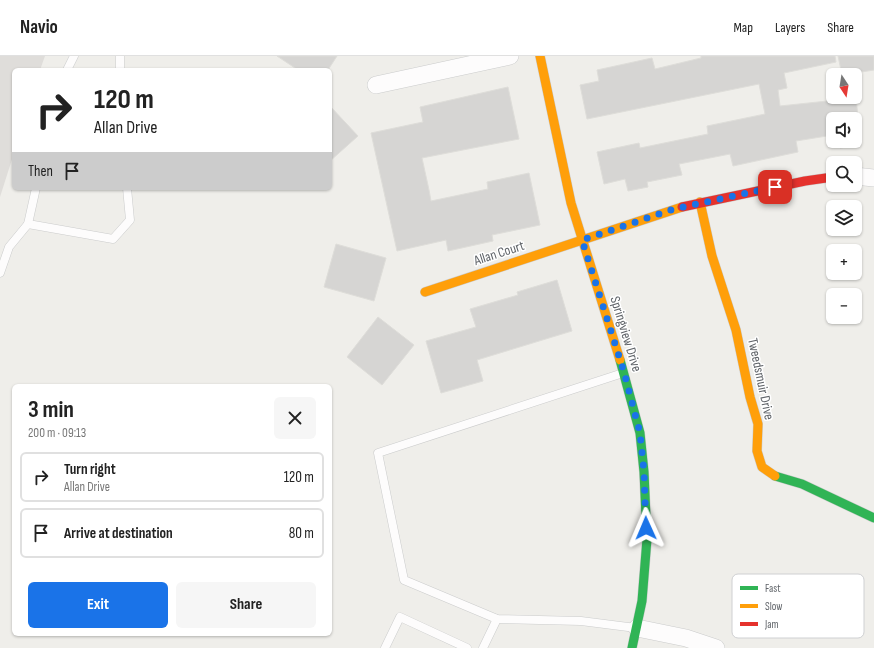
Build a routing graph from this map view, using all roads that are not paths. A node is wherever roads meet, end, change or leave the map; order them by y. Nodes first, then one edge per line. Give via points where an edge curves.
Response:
1 (74, 56) edge
2 (120, 56) edge
3 (510, 56) edge
4 (540, 56) edge
5 (68, 68) edge
6 (120, 68) edge
7 (376, 85) dead end
8 (862, 177) edge
9 (826, 178) edge
10 (874, 178) edge
11 (36, 190) edge
12 (127, 190) edge
13 (700, 202) junction
14 (28, 224) junction
15 (582, 240) junction
16 (0, 273) edge
17 (424, 292) dead end
18 (624, 372) junction
19 (874, 518) edge
20 (498, 619) junction
21 (637, 628) junction
22 (385, 648) edge
23 (466, 648) edge
24 (484, 648) edge
25 (632, 648) edge
26 (716, 648) edge

1 - 5 lane
2 - 6 lane
3 - 7 street
4 - 15 street, Springview Drive via 571,203
8 - 10 street
9 - 13 street, Allan Court
11 - 14 lane
12 - 14 lane via 130,220 113,239
13 - 15 street, Allan Court
13 - 19 street, Tweedsmuir Drive via 712,256 736,330 758,424 757,451 762,467 775,476 802,484
14 - 16 lane via 9,247
15 - 17 street, Allan Court
15 - 18 street, Springview Drive
18 - 20 lane via 378,453 404,580
18 - 21 street, Springview Drive via 640,433 646,506 645,571
20 - 21 lane via 581,621
20 - 24 lane
21 - 25 street, Springview Drive
21 - 26 street via 686,638
22 - 23 lane via 400,617

